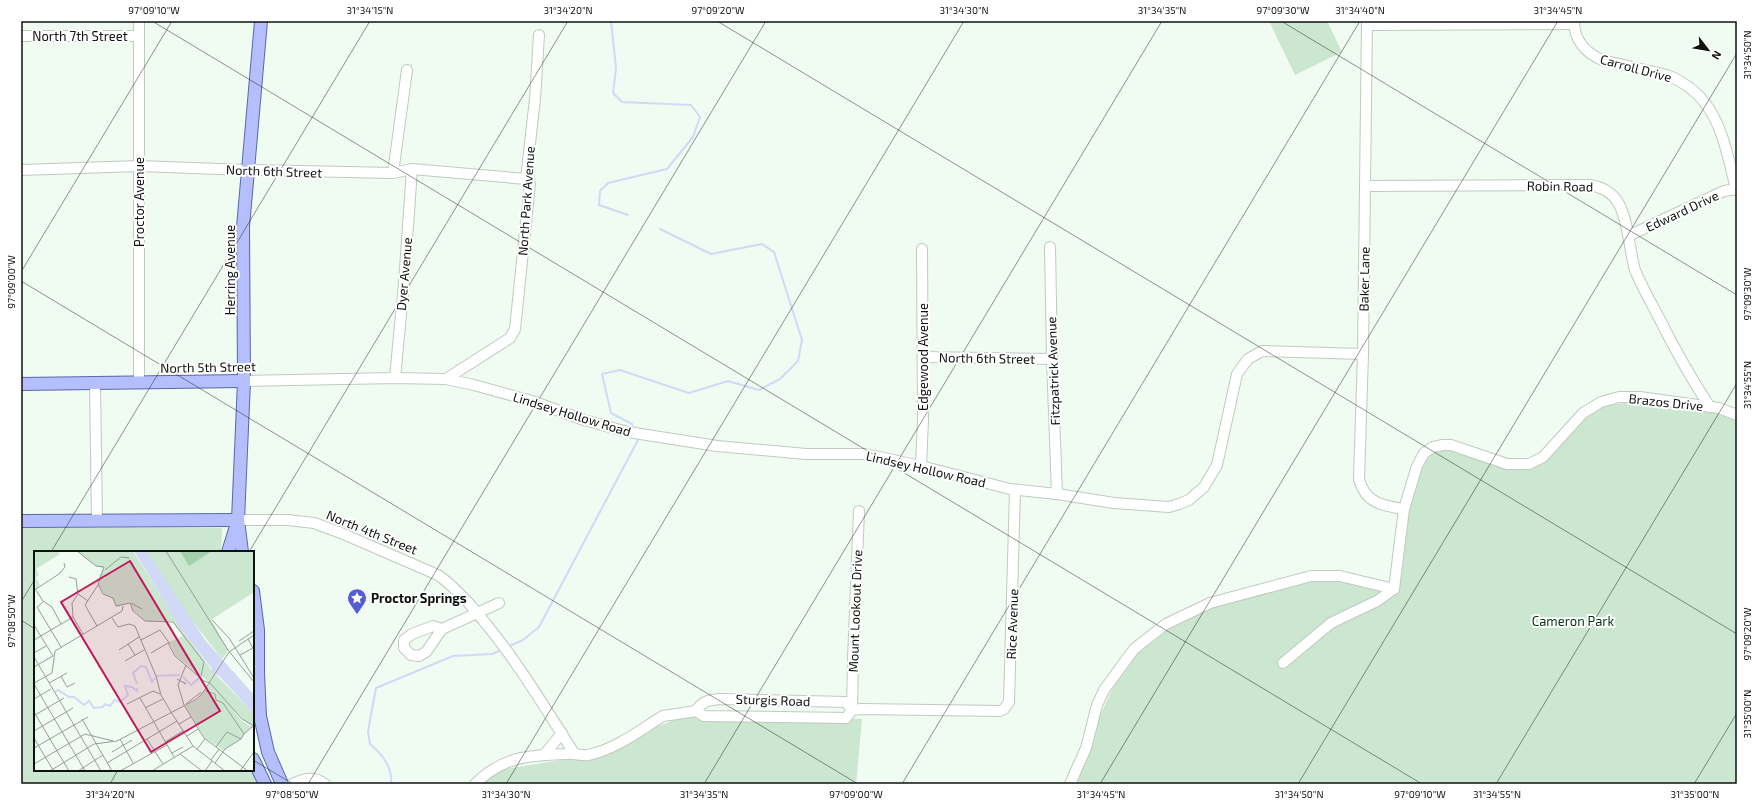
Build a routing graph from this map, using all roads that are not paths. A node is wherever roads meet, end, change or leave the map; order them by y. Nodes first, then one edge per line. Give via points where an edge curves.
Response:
1 (140, 21) edge
2 (261, 21) edge
3 (1574, 22) edge
4 (1367, 23) edge
5 (539, 35) dead end
6 (21, 36) edge
7 (139, 36) junction
8 (408, 70) dead end
9 (139, 166) junction
10 (412, 169) junction
11 (21, 170) edge
12 (248, 170) junction
13 (394, 173) junction
14 (526, 179) junction
15 (1365, 186) junction
16 (1736, 189) edge
17 (1628, 236) junction
18 (1050, 247) dead end
19 (922, 249) dead end
20 (1363, 354) junction
21 (922, 357) junction
22 (1052, 359) junction
23 (395, 378) junction
24 (446, 379) junction
25 (244, 381) junction
26 (139, 382) junction
27 (95, 383) junction
28 (21, 384) edge
29 (1710, 407) junction
30 (1737, 415) edge
31 (921, 466) junction
32 (1015, 490) junction
33 (1057, 494) junction
34 (1404, 509) junction
35 (859, 511) dead end
36 (238, 520) junction
37 (21, 521) edge
38 (97, 521) junction
39 (228, 551) edge
40 (242, 551) edge
41 (1394, 589) junction
42 (254, 599) edge
43 (499, 602) dead end
44 (477, 612) junction
45 (442, 630) dead end
46 (1283, 663) dead end
47 (852, 710) junction
48 (957, 710) joint
49 (696, 711) junction
50 (562, 734) junction
51 (574, 753) junction
52 (544, 754) junction
53 (254, 761) edge
54 (265, 784) edge
55 (282, 784) edge
56 (292, 784) edge
57 (325, 784) edge
58 (475, 784) edge
59 (1070, 784) edge

1 - 7 street, Proctor Avenue
2 - 12 main road, Herring Avenue
3 - 4 street, Carroll Drive
3 - 16 street, Carroll Drive via 1577,38 1595,57 1667,75 1687,85 1699,96 1716,118
4 - 15 street, Baker Lane
5 - 14 street, North Park Avenue
6 - 7 street, North 7th Street
7 - 9 street, Proctor Avenue
8 - 13 street
9 - 11 street, North 6th Street
9 - 12 street, North 6th Street
9 - 26 street, Proctor Avenue
10 - 13 street, North 6th Street
10 - 14 street, North 6th Street
10 - 23 street, Dyer Avenue
12 - 13 street, North 6th Street
12 - 25 main road, Herring Avenue via 243,227
14 - 24 street, North Park Avenue via 529,179 530,184 513,333 510,338
15 - 17 street, Robin Road via 1597,186 1616,199
15 - 20 street, Baker Lane
16 - 17 street, Edward Drive via 1724,191
17 - 29 street, Robin Road via 1640,281 1668,336
18 - 22 street, Fitzpatrick Avenue
19 - 21 street, Edgewood Avenue
20 - 33 street, Lindsey Hollow Road via 1262,351 1248,359 1235,380 1217,465 1204,488 1179,504 1168,507
20 - 34 street, Baker Lane via 1361,484 1376,502
21 - 22 street, North 6th Street
21 - 31 street, Edgewood Avenue
22 - 33 street, Fitzpatrick Avenue
23 - 24 street, Lindsey Hollow Road
23 - 25 street, North 5th Street
24 - 31 street, Lindsey Hollow Road via 532,401 584,420 644,435 717,446 798,453 864,454
25 - 26 main road, North 5th Street
25 - 36 main road, Herring Avenue
26 - 27 main road, North 5th Street
27 - 28 main road, North 5th Street
27 - 38 street
29 - 30 street, Brazos Drive
29 - 34 street, Brazos Drive via 1640,397 1609,400 1590,408 1578,417 1543,458 1522,465 1507,464 1451,445 1433,447 1420,458
31 - 32 street, Lindsey Hollow Road
32 - 33 street, Lindsey Hollow Road
32 - 48 street, Rice Avenue via 1009,702 1000,711
34 - 41 street, Brazos Drive
35 - 47 street, Mount Lookout Drive
36 - 38 main road, North 4th Street
36 - 39 main road, Herring Avenue
36 - 40 main road, Herring Avenue
36 - 44 street, North 4th Street via 314,523 341,533 438,575
37 - 38 main road, North 4th Street
41 - 46 street via 1377,601 1331,623
41 - 59 street via 1340,576 1311,576 1210,603 1166,624 1134,649 1104,690 1097,705 1086,748
42 - 55 main road via 258,630 260,716 268,752
43 - 44 street
44 - 45 street
44 - 50 street, North 4th Street via 512,656
47 - 48 street, Sturgis Road
47 - 49 street, Sturgis Road via 846,718 704,716
47 - 49 street, Sturgis Road via 846,702 720,699 705,701
49 - 51 street, Sturgis Road via 664,716 609,749 586,756
50 - 51 street, North 4th Street
50 - 52 street
51 - 52 street, Sturgis Road
52 - 58 street, Sturgis Road via 507,761 487,772
53 - 54 main road
56 - 57 street via 306,778 316,778

